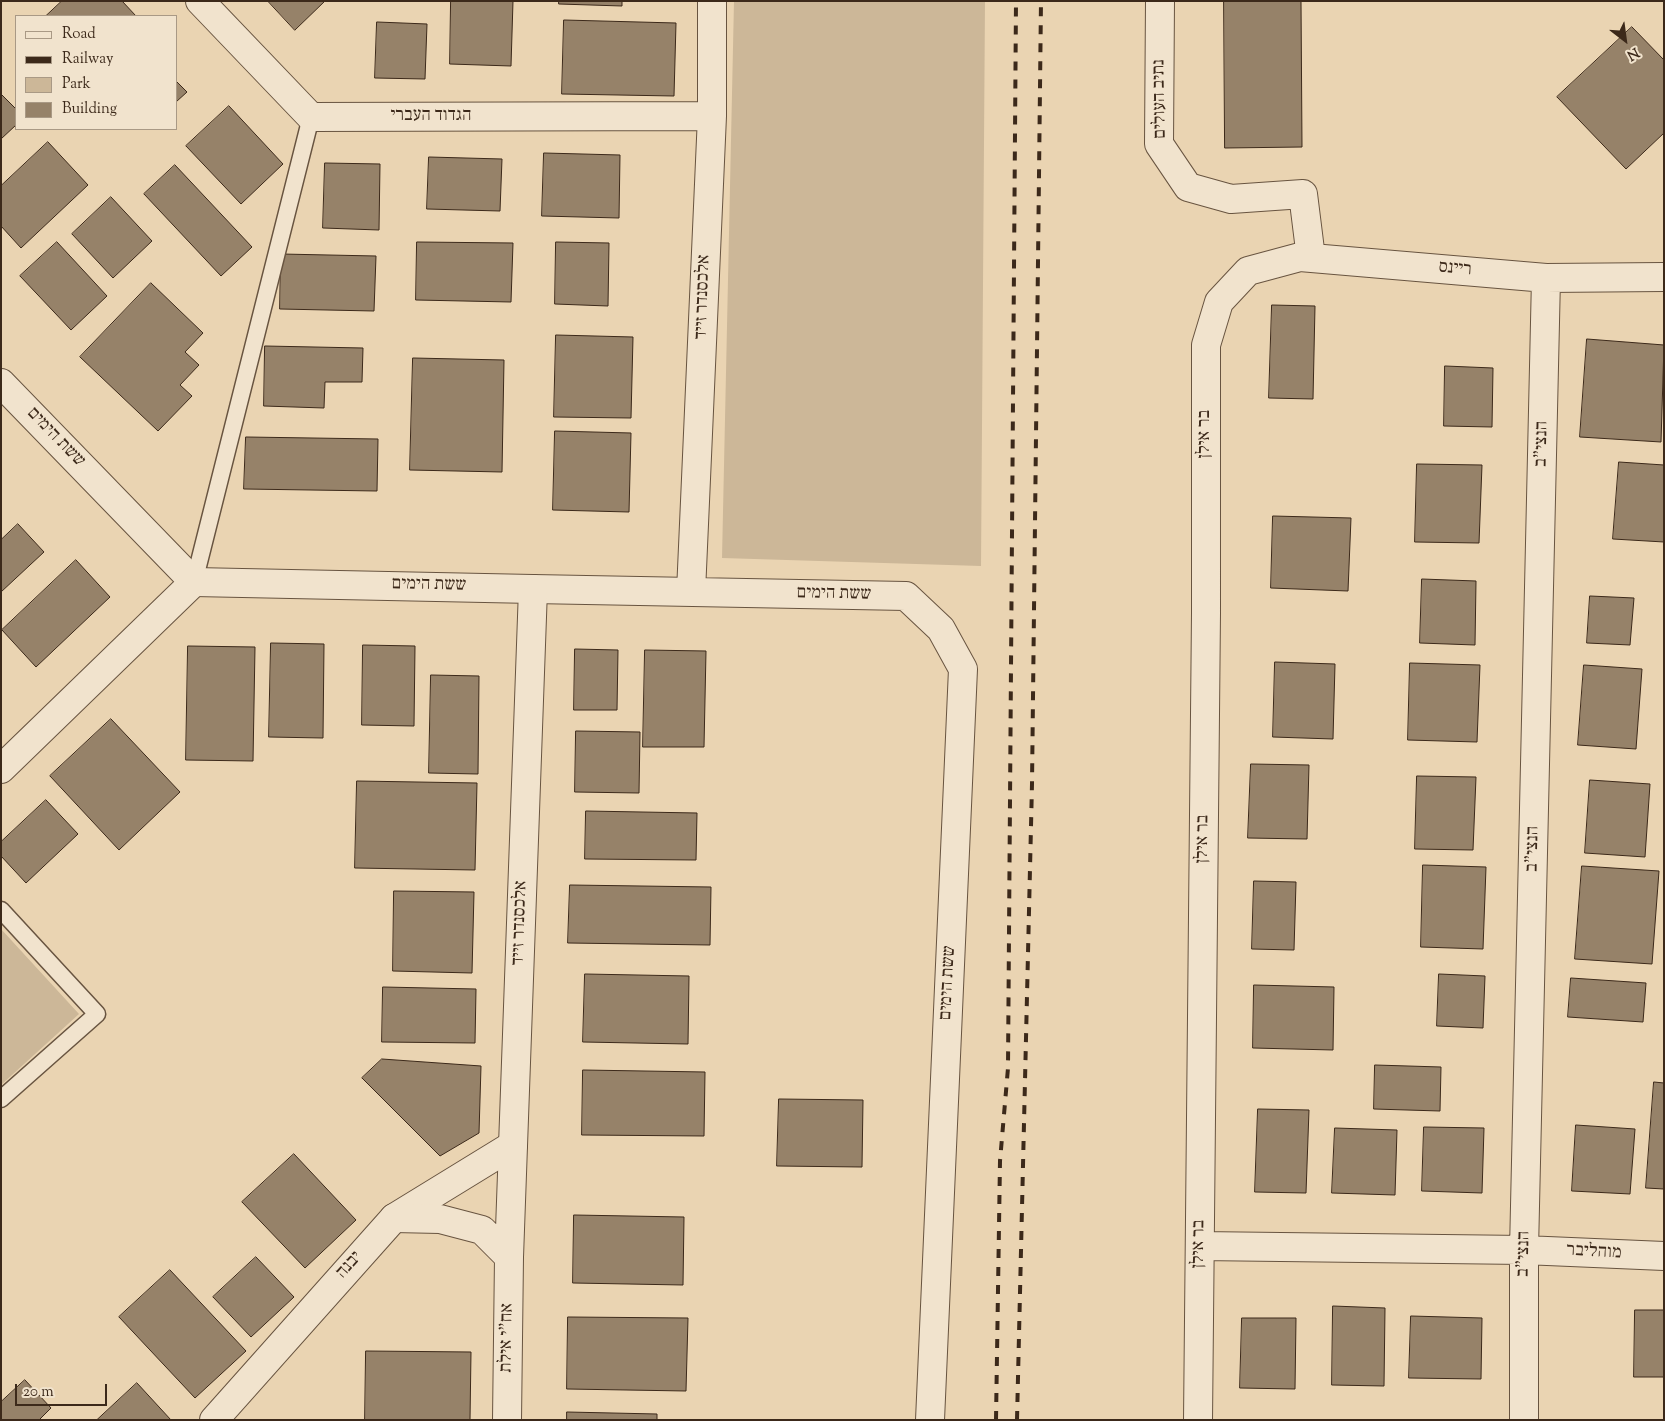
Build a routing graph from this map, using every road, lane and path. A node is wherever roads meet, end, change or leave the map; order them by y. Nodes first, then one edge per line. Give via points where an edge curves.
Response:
1 (200, 1) edge
2 (712, 1) edge
3 (1160, 1) edge
4 (712, 116) junction
5 (311, 117) junction
6 (1311, 258) junction
7 (1248, 271) joint
8 (1664, 277) edge
9 (1546, 278) junction
10 (1, 383) edge
11 (194, 582) junction
12 (533, 588) junction
13 (691, 592) junction
14 (1, 769) edge
15 (1, 910) edge
16 (1, 1099) edge
17 (513, 1145) junction
18 (394, 1218) junction
19 (1200, 1246) junction
20 (1524, 1250) junction
21 (1664, 1256) edge
22 (509, 1257) junction
23 (214, 1420) edge
24 (506, 1420) edge
25 (930, 1420) edge
26 (1198, 1420) edge
27 (1524, 1420) edge

1 - 5 street
2 - 4 street, אלכסנדר זייד
3 - 6 street, נתיב העולים via 1159,144 1188,187 1231,199 1303,194
4 - 5 street, הגדוד העברי
4 - 13 street, אלכסנדר זייד
5 - 11 lane
6 - 7 street, ריינס via 1300,257
6 - 9 street, ריינס
7 - 19 street, בר אילן via 1219,302 1206,345
8 - 9 street, ריינס
9 - 20 street, הנצי"ב
10 - 11 street, ששת הימים
11 - 12 street, ששת הימים
11 - 14 street
12 - 13 street, ששת הימים
12 - 17 street, אלכסנדר זייד
13 - 25 street, ששת הימים via 906,596 941,629 963,669
15 - 16 lane via 97,1014
17 - 18 street, יבנה
17 - 22 street, אלכסנדר זייד
18 - 22 street via 440,1219 482,1230
18 - 23 street, יבנה
19 - 20 street, מוהליבר
19 - 26 street, בר אילן
20 - 21 street, מוהליבר
20 - 27 street, הנצי"ב
22 - 24 street, אח"י אילת

